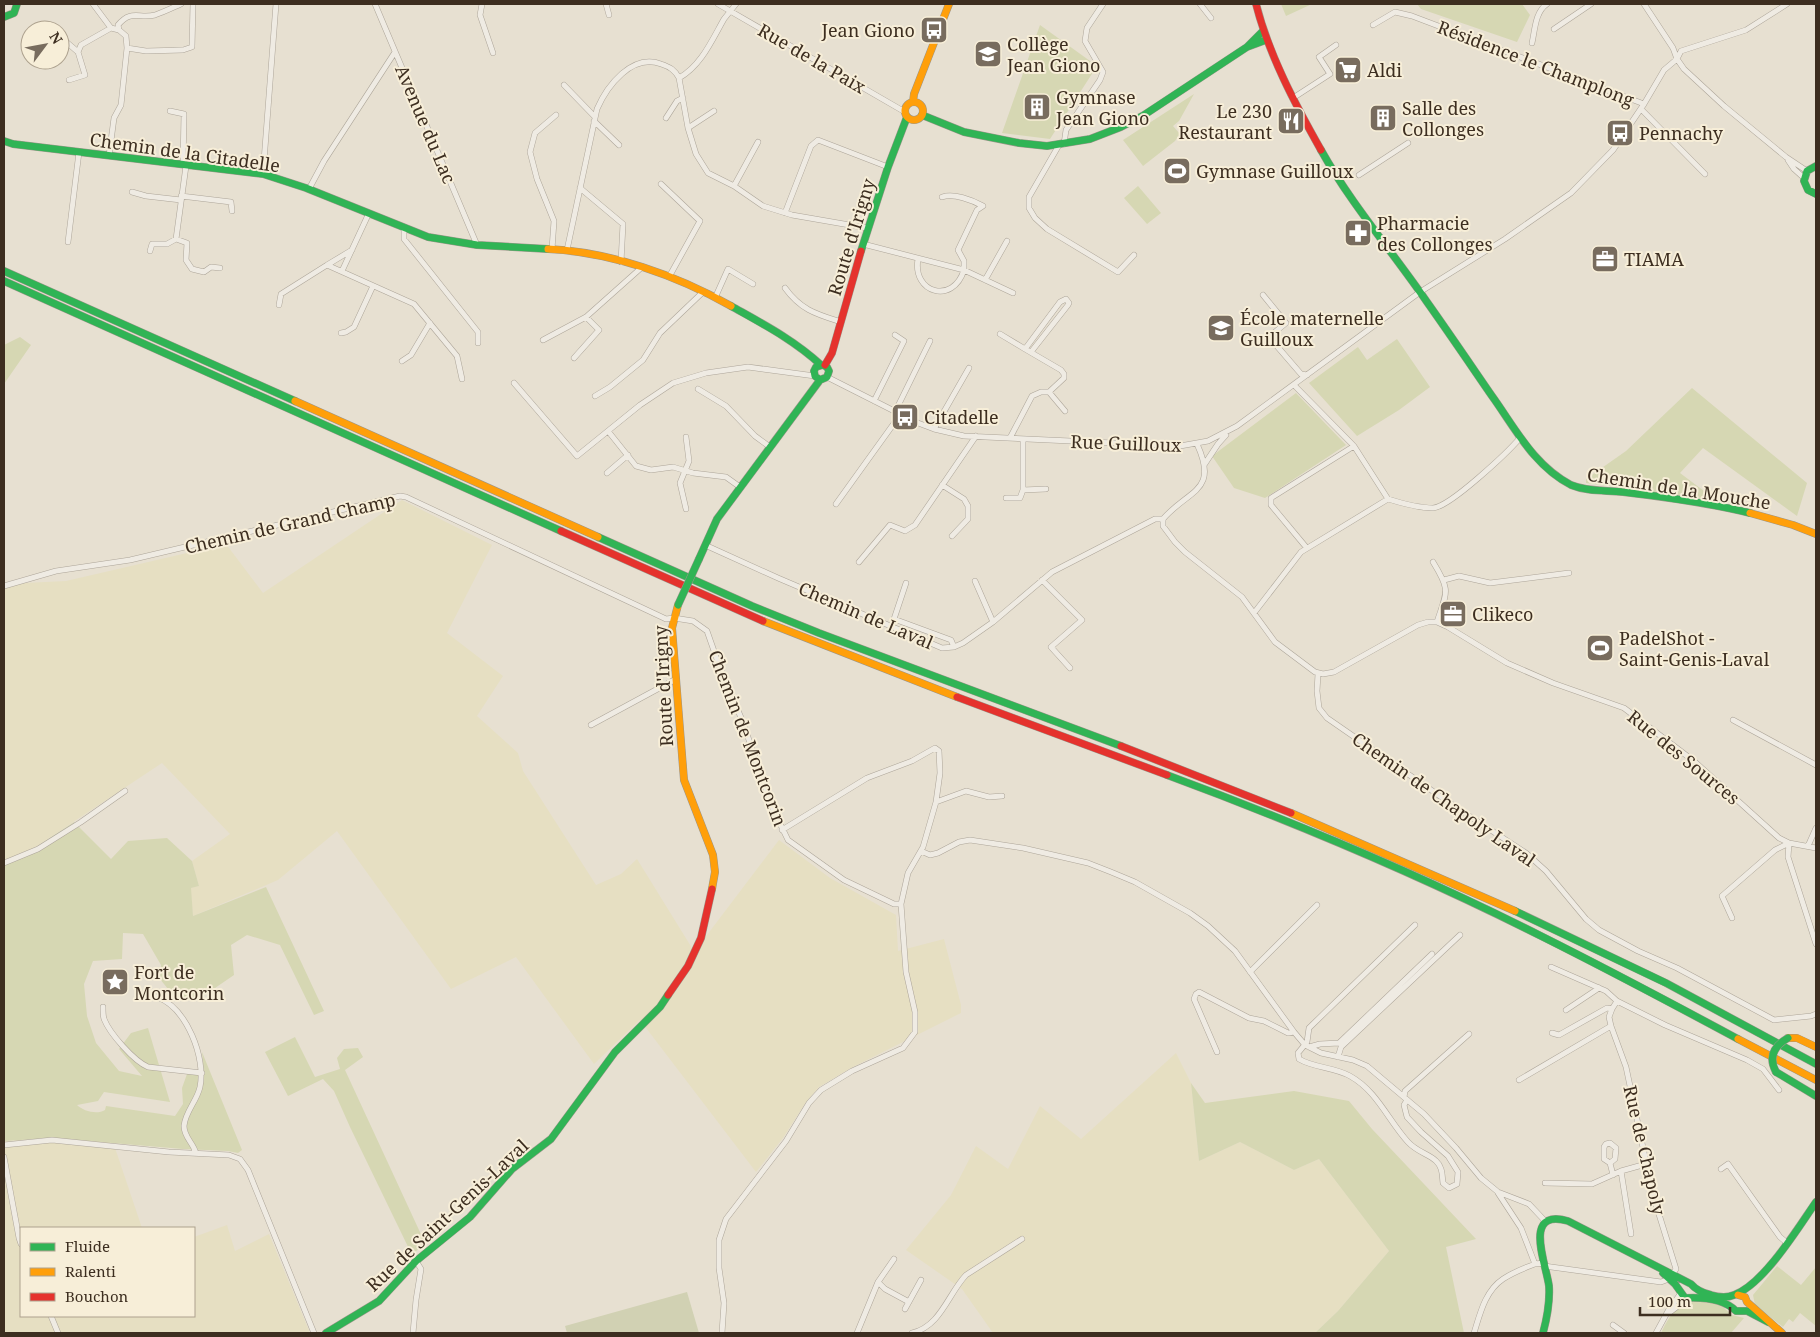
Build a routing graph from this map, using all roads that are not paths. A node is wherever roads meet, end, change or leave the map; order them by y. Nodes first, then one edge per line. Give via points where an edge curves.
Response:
1 (18, 4) edge
2 (93, 4) edge
3 (181, 4) edge
4 (192, 4) edge
5 (276, 4) edge
6 (375, 4) edge
7 (482, 4) edge
8 (606, 4) edge
9 (718, 4) edge
10 (736, 4) edge
11 (949, 4) edge
12 (1103, 4) edge
13 (1200, 4) edge
14 (1256, 4) edge
15 (1547, 4) edge
16 (1590, 4) edge
17 (1644, 4) edge
18 (1786, 4) edge
19 (731, 11) junction
20 (608, 15) dead end
21 (5, 18) edge
22 (1211, 18) dead end
23 (1373, 25) dead end
24 (111, 28) junction
25 (1554, 29) dead end
26 (119, 30) junction
27 (1263, 31) junction
28 (1266, 40) junction
29 (1532, 43) dead end
30 (70, 45) edge
31 (1336, 46) dead end
32 (1247, 47) junction
33 (127, 48) junction
34 (78, 52) junction
35 (395, 52) junction
36 (494, 53) dead end
37 (1677, 59) junction
38 (679, 78) junction
39 (69, 80) dead end
40 (564, 86) dead end
41 (683, 98) junction
42 (1293, 98) junction
43 (913, 102) junction
44 (1642, 107) junction
45 (170, 111) dead end
46 (714, 111) dead end
47 (556, 115) dead end
48 (906, 115) junction
49 (922, 115) junction
50 (666, 118) dead end
51 (595, 119) junction
52 (688, 128) junction
53 (4, 141) edge
54 (758, 142) dead end
55 (1408, 143) dead end
56 (619, 144) dead end
57 (1062, 145) junction
58 (79, 152) junction
59 (109, 156) junction
60 (184, 165) junction
61 (1816, 166) edge
62 (888, 167) junction
63 (263, 174) junction
64 (1359, 174) dead end
65 (1705, 174) dead end
66 (1805, 175) junction
67 (661, 184) dead end
68 (734, 186) junction
69 (580, 188) junction
70 (309, 189) junction
71 (132, 192) dead end
72 (1815, 195) edge
73 (181, 198) junction
74 (942, 198) dead end
75 (232, 211) dead end
76 (369, 213) junction
77 (785, 213) junction
78 (404, 227) junction
79 (867, 228) junction
80 (176, 238) junction
81 (1007, 240) dead end
82 (68, 242) dead end
83 (863, 244) junction
84 (477, 245) junction
85 (352, 249) junction
86 (552, 249) junction
87 (567, 250) junction
88 (150, 251) dead end
89 (1134, 255) dead end
90 (918, 259) junction
91 (620, 262) junction
92 (4, 265) edge
93 (327, 265) junction
94 (220, 268) dead end
95 (641, 268) junction
96 (964, 270) junction
97 (4, 271) edge
98 (342, 271) junction
99 (12, 274) junction
100 (669, 276) junction
101 (986, 280) junction
102 (4, 282) edge
103 (753, 284) dead end
104 (373, 286) junction
105 (4, 288) edge
106 (786, 288) dead end
107 (22, 290) junction
108 (703, 292) junction
109 (1420, 292) junction
110 (1013, 293) dead end
111 (1263, 295) dead end
112 (715, 298) junction
113 (279, 304) dead end
114 (586, 317) junction
115 (841, 322) junction
116 (430, 323) junction
117 (341, 332) dead end
118 (1000, 334) dead end
119 (895, 335) dead end
120 (544, 340) dead end
121 (930, 341) dead end
122 (478, 343) dead end
123 (1025, 349) junction
124 (1031, 352) junction
125 (574, 358) dead end
126 (402, 361) dead end
127 (823, 365) junction
128 (968, 368) dead end
129 (1308, 375) junction
130 (462, 378) dead end
131 (821, 378) junction
132 (514, 383) dead end
133 (1294, 385) junction
134 (698, 389) dead end
135 (1049, 392) junction
136 (595, 396) dead end
137 (874, 401) junction
138 (1065, 411) dead end
139 (898, 414) junction
140 (934, 429) junction
141 (608, 431) junction
142 (1229, 431) junction
143 (976, 436) junction
144 (686, 437) dead end
145 (1010, 438) junction
146 (1520, 438) junction
147 (1023, 439) junction
148 (1197, 444) junction
149 (1354, 446) junction
150 (770, 447) junction
151 (628, 455) junction
152 (1204, 465) junction
153 (685, 471) junction
154 (607, 473) dead end
155 (942, 485) junction
156 (740, 487) junction
157 (1023, 490) junction
158 (1046, 490) dead end
159 (1006, 498) dead end
160 (1388, 499) junction
161 (836, 504) dead end
162 (686, 509) dead end
163 (1163, 520) junction
164 (1816, 534) edge
165 (952, 536) dead end
166 (705, 544) junction
167 (1306, 547) junction
168 (859, 562) dead end
169 (1433, 562) dead end
170 (1569, 573) dead end
171 (1042, 580) junction
172 (1444, 580) junction
173 (975, 581) dead end
174 (906, 583) dead end
175 (4, 586) edge
176 (1254, 613) junction
177 (674, 618) junction
178 (993, 622) junction
179 (1437, 622) junction
180 (954, 647) junction
181 (1070, 668) dead end
182 (1318, 674) junction
183 (676, 679) junction
184 (1733, 720) dead end
185 (591, 725) dead end
186 (1816, 765) edge
187 (125, 791) dead end
188 (1002, 796) dead end
189 (936, 802) junction
190 (1816, 828) edge
191 (782, 830) junction
192 (1788, 844) junction
193 (1808, 846) junction
194 (1816, 848) edge
195 (920, 851) junction
196 (4, 862) edge
197 (902, 904) junction
198 (1318, 905) dead end
199 (1732, 918) dead end
200 (1415, 925) dead end
201 (1460, 935) dead end
202 (701, 938) joint
203 (1816, 944) edge
204 (1432, 954) dead end
205 (1551, 968) dead end
206 (1250, 972) junction
207 (1599, 988) junction
208 (142, 996) dead end
209 (1617, 1001) junction
210 (103, 1007) dead end
211 (1612, 1009) junction
212 (1566, 1010) dead end
213 (1816, 1014) edge
214 (1611, 1026) junction
215 (1294, 1032) junction
216 (1552, 1033) dead end
217 (1470, 1034) dead end
218 (1307, 1046) junction
219 (1816, 1047) edge
220 (1217, 1052) dead end
221 (1338, 1057) junction
222 (1816, 1064) edge
223 (202, 1072) junction
224 (1519, 1080) dead end
225 (1816, 1080) edge
226 (1779, 1090) dead end
227 (1816, 1096) edge
228 (1405, 1098) junction
229 (4, 1145) edge
230 (196, 1154) junction
231 (4, 1157) edge
232 (1610, 1163) dead end
233 (1646, 1164) junction
234 (1721, 1169) dead end
235 (1621, 1171) junction
236 (1613, 1175) junction
237 (1545, 1183) dead end
238 (1498, 1192) junction
239 (1816, 1202) edge
240 (1546, 1222) junction
241 (1631, 1234) dead end
242 (1022, 1239) dead end
243 (20, 1241) edge
244 (1786, 1242) junction
245 (894, 1259) dead end
246 (416, 1261) junction
247 (1535, 1264) junction
248 (1544, 1264) junction
249 (1761, 1274) junction
250 (1672, 1276) junction
251 (921, 1280) dead end
252 (878, 1282) junction
253 (1689, 1284) junction
254 (1695, 1289) junction
255 (1680, 1292) junction
256 (1736, 1296) junction
257 (1690, 1298) junction
258 (1746, 1301) junction
259 (909, 1302) junction
260 (1730, 1305) junction
261 (905, 1309) dead end
262 (1743, 1310) junction
263 (51, 1317) edge
264 (1665, 1318) junction
265 (1768, 1322) junction
266 (1613, 1325) dead end
267 (920, 1332) edge
268 (58, 1333) edge
269 (314, 1333) edge
270 (326, 1333) edge
271 (413, 1333) edge
272 (722, 1333) edge
273 (857, 1333) edge
274 (912, 1333) edge
275 (1474, 1333) edge
276 (1543, 1333) edge
277 (1624, 1333) edge
278 (1656, 1333) edge
279 (1782, 1333) edge

1 - 21 main road via 14,12
2 - 24 street
3 - 26 street via 153,16 125,17 118,25
4 - 33 street via 192,47 146,51
5 - 63 street
6 - 35 street, Avenue du Lac
7 - 36 street via 480,15
8 - 20 street
9 - 19 street, Rue de la Paix
10 - 19 street
11 - 43 main road
12 - 57 street via 1087,28 1085,41 1103,72 1066,130
13 - 22 street
14 - 27 main road, Chemin de la Mouche
15 - 29 street via 1538,13
16 - 25 street
17 - 37 street
18 - 37 street, Rue Guilloux via 1746,30 1682,51
19 - 38 street via 701,57 688,73
19 - 48 street, Rue de la Paix
23 - 44 street, Résidence le Champlong via 1395,12 1412,16
24 - 26 street
24 - 34 street via 81,45
26 - 33 street via 126,36
27 - 28 main road, Chemin de la Mouche
27 - 32 main road
28 - 32 main road
28 - 42 main road, Chemin de la Mouche
30 - 34 street
31 - 42 street via 1319,57 1330,74
32 - 57 main road via 1144,115 1090,139
33 - 59 street via 121,105 114,118
34 - 39 street via 85,75
35 - 70 street
35 - 84 street, Avenue du Lac
37 - 44 street, Rue Guilloux via 1664,70
37 - 66 street via 1703,88 1786,157 1794,170
38 - 41 street
38 - 51 street via 676,72 658,62 642,62 623,73 610,87 601,100
40 - 51 street
41 - 50 street via 677,101
41 - 52 street
42 - 109 main road, Chemin de la Mouche via 1348,195
43 - 48 main road via 907,106
43 - 49 main road via 922,107
44 - 65 street
44 - 109 street, Rue Guilloux via 1613,150 1572,193 1508,238
45 - 60 street via 184,114
46 - 52 street
47 - 86 street via 535,133 530,152 554,221
48 - 49 main road via 915,120
48 - 62 main road, Route d'Irigny
49 - 57 main road via 964,132 1019,143
51 - 56 street
51 - 69 street
52 - 68 street via 696,154 708,173
53 - 58 main road, Chemin de la Citadelle
54 - 68 street
55 - 64 street
57 - 89 street via 1029,197 1029,208 1035,218 1047,229 1118,272
58 - 59 main road, Chemin de la Citadelle
58 - 82 street
59 - 60 main road, Chemin de la Citadelle
60 - 63 main road, Chemin de la Citadelle
60 - 73 street
61 - 66 main road
62 - 77 street via 818,140 811,146
62 - 79 main road, Route d'Irigny
63 - 70 main road, Chemin de la Citadelle
66 - 72 main road via 1806,188
67 - 100 street via 700,221
68 - 77 street via 764,206
69 - 87 street
69 - 91 street via 623,224
70 - 76 main road, Chemin de la Citadelle
71 - 73 street
73 - 75 street via 231,202
73 - 80 street
74 - 96 street via 949,195 982,206 958,250 964,261
76 - 78 main road, Chemin de la Citadelle
76 - 85 street
77 - 79 street
78 - 84 main road, Chemin de la Citadelle via 428,237
78 - 122 street via 404,239 478,332
79 - 83 main road, Route d'Irigny
80 - 88 street via 168,244 152,244
80 - 94 street via 187,242 186,260 192,269 204,272 211,266
81 - 101 street
83 - 90 street
83 - 115 main road, Route d'Irigny
84 - 86 main road, Chemin de la Citadelle
85 - 93 street
85 - 98 street
86 - 87 main road, Chemin de la Citadelle
87 - 91 main road, Chemin de la Citadelle
90 - 96 street
90 - 96 street via 920,279 935,290 956,286
91 - 95 main road, Chemin de la Citadelle
92 - 99 main road
93 - 98 street
93 - 113 street via 281,294
95 - 100 main road, Chemin de la Citadelle
95 - 114 street
96 - 101 street
97 - 99 main road
98 - 104 street
99 - 222 main road via 752,606 1187,772 1434,874 1618,959
100 - 108 main road, Chemin de la Citadelle
101 - 110 street
102 - 107 main road
103 - 112 street via 728,269
104 - 116 street via 414,304
104 - 117 street via 354,327
105 - 107 main road via 13,292
106 - 115 street via 792,298 813,314
107 - 225 main road via 738,611 1285,821 1430,883 1583,957
108 - 112 main road, Chemin de la Citadelle
108 - 136 street via 660,333 643,360
109 - 129 street, Rue Guilloux
109 - 146 main road, Chemin de la Mouche
111 - 129 street via 1286,323 1269,336 1300,374
112 - 127 main road, Chemin de la Citadelle via 784,335
114 - 120 street
114 - 125 street via 599,330
115 - 127 main road, Route d'Irigny via 832,353
116 - 126 street via 411,354
116 - 130 street via 457,356
118 - 123 street
119 - 137 street via 904,341
121 - 139 street
123 - 124 street
123 - 124 street via 1060,302 1068,300 1068,305
124 - 135 street via 1064,374 1064,378
127 - 131 main road via 829,371
127 - 131 main road, Route d'Irigny via 815,369
128 - 140 street
129 - 133 street, Rue Guilloux
131 - 137 street, Rue Guilloux
131 - 141 street, Rue Guilloux via 748,367 706,373 673,383
131 - 150 main road, Route d'Irigny
132 - 141 street, Rue Guilloux via 576,456
133 - 142 street, Rue Guilloux
133 - 149 street
134 - 150 street via 726,406
135 - 138 street
135 - 145 street via 1032,396
137 - 139 street, Rue Guilloux
139 - 140 street, Rue Guilloux
139 - 161 street
140 - 143 street, Rue Guilloux
141 - 151 street
142 - 148 street, Rue Guilloux
142 - 152 street, Chemin de Laval
143 - 145 street, Rue Guilloux
143 - 155 street
144 - 153 street via 688,461
145 - 147 street, Rue Guilloux
146 - 160 street via 1472,483 1444,504 1433,508
146 - 164 main road, Chemin de la Mouche via 1546,469 1572,485 1767,516
147 - 148 street, Rue Guilloux
147 - 157 street
148 - 152 street
149 - 160 street
149 - 167 street via 1271,498 1271,505
150 - 156 main road, Route d'Irigny
151 - 153 street via 636,466 651,470 673,467
151 - 154 street
152 - 163 street, Chemin de Laval via 1205,477 1201,485
153 - 156 street via 726,477
153 - 162 street via 680,483
155 - 165 street via 964,499 968,506 968,519
155 - 168 street via 915,525 905,531 890,525
156 - 166 main road, Route d'Irigny via 717,519
157 - 158 street
157 - 159 street via 1020,498
160 - 167 street
163 - 171 street, Chemin de Laval via 1155,520
163 - 176 street via 1163,526 1180,548 1238,594
166 - 177 main road, Route d'Irigny, bridge
166 - 180 street, Chemin de Laval via 942,648
167 - 176 street
169 - 172 street
170 - 172 street via 1490,583 1459,576
171 - 178 street, Chemin de Laval
171 - 181 street via 1082,620 1051,646
172 - 179 street via 1447,592
173 - 178 street
174 - 180 street via 894,619 950,640
175 - 177 street, Chemin de Grand Champ via 56,571 130,560 400,496 666,619
176 - 182 street via 1275,642
177 - 183 main road, Route d'Irigny
177 - 191 street, Chemin de Montcorin via 693,621 707,631
178 - 180 street, Chemin de Laval
179 - 182 street via 1418,625 1334,672
179 - 192 street, Rue des Sources via 1508,663 1624,708 1696,762
182 - 213 street, Chemin de Chapoly Laval via 1319,708 1328,718 1526,853 1599,930 1774,1020
183 - 185 street
183 - 202 main road, Route d'Irigny via 684,780 709,846 714,872
184 - 186 street
187 - 196 street via 38,848
188 - 189 street via 989,797 966,791
189 - 191 street via 940,755 935,748 912,761 867,778
189 - 195 street
190 - 193 street
191 - 197 street, Chemin de Montcorin via 788,840 844,880 894,904
192 - 193 street
192 - 199 street via 1775,850 1722,896
192 - 203 street via 1788,857
193 - 194 street
195 - 197 street via 908,873
195 - 206 street via 930,855 970,840 1088,863 1135,882 1190,913 1224,940
197 - 272 street via 906,972 915,1012 915,1032 903,1048 852,1071 821,1090 726,1219 719,1240 724,1303
198 - 206 street
200 - 218 street via 1309,1028
201 - 221 street via 1341,1048
202 - 246 main road, Rue de Saint-Genis-Laval via 675,989 615,1052 551,1139 512,1169 470,1217
204 - 218 street via 1339,1043
205 - 207 street
206 - 215 street
207 - 209 street
207 - 212 street
208 - 223 street via 163,1000 185,1022 198,1052
209 - 211 street, Rue de Chapoly
209 - 226 street via 1747,1060 1763,1069
210 - 223 street via 103,1018 109,1028 140,1064
211 - 214 street, Rue de Chapoly via 1609,1017
211 - 216 street via 1607,1008 1559,1036
214 - 224 street
214 - 233 street, Rue de Chapoly via 1626,1067
215 - 218 street
215 - 220 street via 1288,1033 1249,1018 1199,992 1194,999
217 - 228 street via 1405,1091
218 - 221 street
218 - 228 street via 1298,1054 1299,1059 1334,1069 1361,1083 1374,1095 1409,1143 1437,1161 1443,1183 1449,1188 1457,1184 1458,1172 1448,1156 1407,1117
219 - 227 main road, bridge via 1798,1038 1788,1038 1777,1044 1772,1053 1776,1072
221 - 228 street via 1367,1066
223 - 230 street via 199,1089 184,1124 184,1132
228 - 238 street
229 - 230 street via 52,1140
230 - 269 street via 229,1155 240,1159 248,1170
231 - 243 street
232 - 236 street
233 - 235 street
233 - 250 street, Rue de Chapoly via 1676,1266
234 - 244 street via 1728,1164
235 - 236 street
235 - 241 street
236 - 237 street via 1592,1184
238 - 240 street via 1529,1204
238 - 247 street via 1521,1228
239 - 244 main road
240 - 248 main road via 1538,1237
240 - 250 main road via 1557,1218 1568,1220
242 - 267 street via 966,1275 930,1326
244 - 249 main road
245 - 252 street
246 - 270 main road, Rue de Saint-Genis-Laval via 379,1301
246 - 271 street via 421,1268
247 - 248 street
247 - 275 street via 1495,1285 1484,1302
248 - 250 street via 1661,1282
248 - 276 main road via 1549,1288
249 - 256 main road
249 - 258 main road
250 - 253 main road
250 - 255 main road
251 - 259 street
252 - 259 street
252 - 273 street
253 - 254 main road
253 - 255 main road via 1682,1286
254 - 256 main road via 1722,1297
254 - 257 main road
255 - 257 main road via 1683,1297
255 - 264 street
256 - 258 main road via 1743,1296
256 - 260 main road via 1730,1300
257 - 260 main road via 1705,1298
257 - 264 street
258 - 262 main road
258 - 265 main road
259 - 261 street
260 - 262 main road via 1736,1311
262 - 265 main road
263 - 268 street
264 - 278 street
265 - 279 main road
266 - 277 street
267 - 274 street

